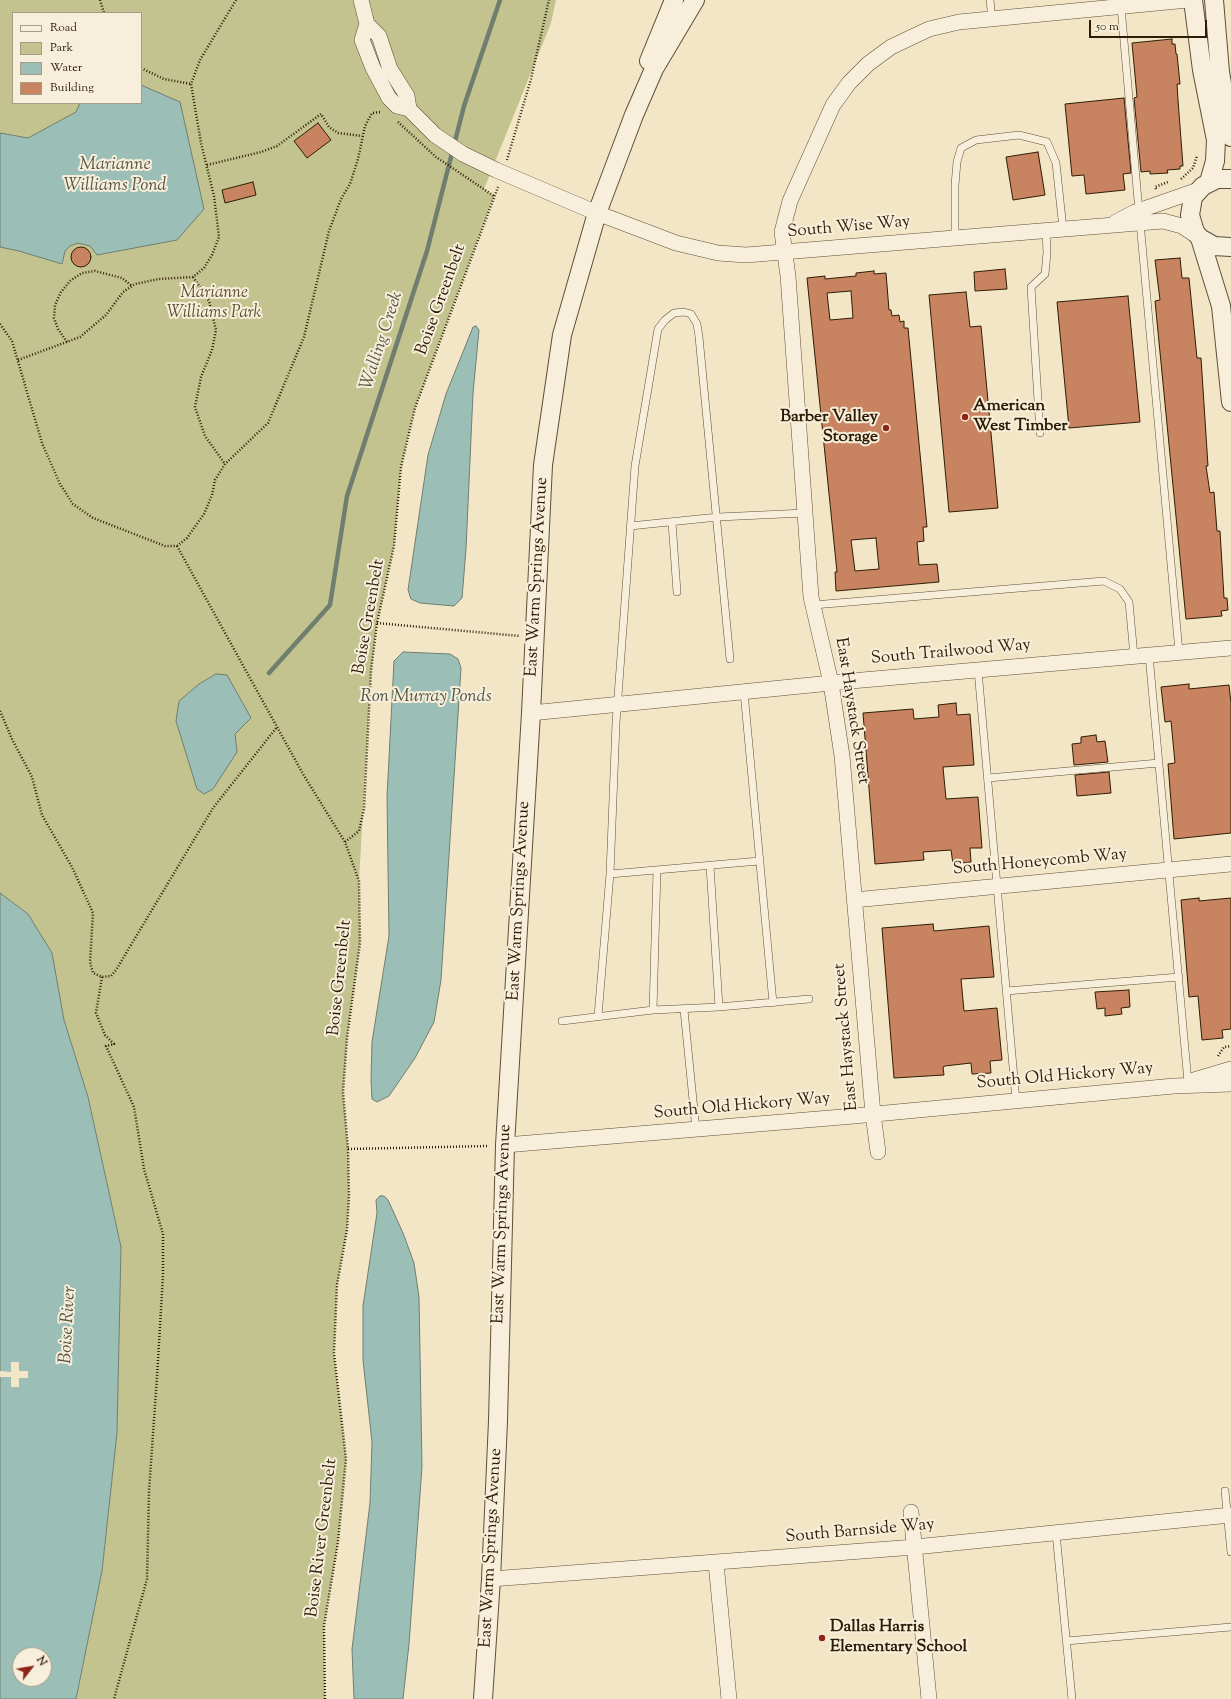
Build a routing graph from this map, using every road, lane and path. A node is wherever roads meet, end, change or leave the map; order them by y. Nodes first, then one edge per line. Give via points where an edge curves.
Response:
1 (100, 0) edge
2 (236, 0) edge
3 (361, 0) edge
4 (549, 0) edge
5 (674, 0) edge
6 (695, 0) edge
7 (990, 0) edge
8 (1188, 0) edge
9 (1193, 0) edge
10 (1214, 0) edge
11 (1121, 7) junction
12 (104, 12) edge
13 (992, 20) junction
14 (142, 68) edge
15 (191, 84) junction
16 (384, 112) dead end
17 (634, 115) junction
18 (362, 136) junction
19 (1231, 137) edge
20 (1199, 150) dead end
21 (510, 153) dead end
22 (206, 165) junction
23 (1231, 179) edge
24 (1203, 186) junction
25 (482, 187) dead end
26 (1155, 187) dead end
27 (496, 192) dead end
28 (494, 196) junction
29 (597, 213) junction
30 (1139, 217) junction
31 (1064, 229) junction
32 (1046, 230) junction
33 (955, 238) junction
34 (1200, 238) junction
35 (1231, 248) edge
36 (784, 252) junction
37 (193, 277) junction
38 (132, 286) junction
39 (0, 324) edge
40 (67, 342) junction
41 (18, 360) junction
42 (1231, 402) edge
43 (1040, 433) dead end
44 (225, 464) junction
45 (805, 514) junction
46 (718, 517) junction
47 (672, 522) junction
48 (630, 526) junction
49 (177, 546) junction
50 (677, 592) dead end
51 (813, 605) junction
52 (377, 623) junction
53 (535, 638) junction
54 (1231, 648) edge
55 (1179, 652) junction
56 (1149, 655) junction
57 (1134, 656) junction
58 (730, 659) dead end
59 (978, 670) junction
60 (831, 683) junction
61 (744, 692) junction
62 (618, 704) junction
63 (0, 711) edge
64 (531, 713) junction
65 (277, 727) junction
66 (1159, 763) junction
67 (988, 778) junction
68 (345, 842) junction
69 (760, 861) junction
70 (1231, 864) edge
71 (710, 866) junction
72 (657, 870) junction
73 (1169, 870) junction
74 (610, 874) junction
75 (997, 886) junction
76 (854, 900) junction
77 (102, 977) junction
78 (1178, 977) junction
79 (1006, 991) junction
80 (809, 1000) dead end
81 (773, 1003) junction
82 (719, 1007) junction
83 (653, 1010) junction
84 (684, 1010) junction
85 (598, 1016) junction
86 (562, 1021) dead end
87 (1231, 1046) edge
88 (1224, 1048) dead end
89 (1231, 1068) edge
90 (1181, 1084) junction
91 (1231, 1084) edge
92 (1016, 1101) junction
93 (873, 1114) junction
94 (696, 1130) junction
95 (505, 1146) junction
96 (348, 1149) junction
97 (878, 1152) dead end
98 (337, 1285) joint
99 (1225, 1491) dead end
100 (912, 1512) dead end
101 (1229, 1516) edge
102 (1056, 1533) junction
103 (915, 1547) junction
104 (1231, 1552) edge
105 (716, 1563) junction
106 (491, 1579) junction
107 (1231, 1627) edge
108 (1066, 1641) junction
109 (114, 1699) edge
110 (325, 1699) edge
111 (483, 1699) edge
112 (728, 1699) edge
113 (928, 1699) edge
114 (1072, 1699) edge

1 - 12 path
2 - 15 path via 200,60
3 - 29 street, South Wise Way via 367,24 378,36 390,69 407,96 409,109 430,131 449,146 496,170
4 - 21 path via 531,79
5 - 17 street, East Warm Springs Avenue via 646,70
6 - 17 street, East Warm Springs Avenue via 654,69
7 - 13 lane
8 - 11 street, East Haystack Street
9 - 24 street via 1202,70 1216,140 1215,161
10 - 19 street via 1224,106
11 - 13 street, East Haystack Street
11 - 30 lane
13 - 36 street, East Haystack Street via 959,22 911,36 868,64 849,83 833,105 823,125 790,201 782,232
14 - 15 path via 164,79
15 - 22 path
16 - 18 path via 372,113 364,126
17 - 29 street, East Warm Springs Avenue
18 - 22 path via 338,133 329,127 321,114 272,148
18 - 44 path via 350,184 329,231 304,337 268,423
20 - 26 path via 1193,168 1181,178
22 - 37 path via 214,196 219,237 204,268
23 - 24 street via 1217,179
24 - 30 street, South Wise Way
24 - 34 street via 1193,197 1190,215 1195,232
25 - 28 path
27 - 28 path, Boise Greenbelt
28 - 52 path, Boise Greenbelt via 415,408 401,467 394,546
29 - 36 street, South Wise Way via 676,243 718,253 746,255
29 - 53 street, East Warm Springs Avenue via 562,335 543,465
30 - 31 street, South Wise Way via 1111,224
30 - 34 street, South Wise Way via 1182,226
30 - 55 lane
31 - 32 street, South Wise Way
31 - 33 lane via 1056,163 1047,142 1019,135 976,140 961,148 955,185
32 - 33 street, South Wise Way
32 - 43 lane via 1045,274 1031,287
33 - 36 street, South Wise Way
34 - 35 street via 1214,246
34 - 42 street via 1221,306
36 - 45 street, East Haystack Street via 788,276
37 - 38 path via 159,279
37 - 44 path via 209,301 216,330 212,350 201,377 195,407 205,436
38 - 40 path via 123,292 106,315 80,337
38 - 40 path via 122,278 95,271 82,273 70,281 55,305 54,318
39 - 41 path via 12,341
40 - 41 path
41 - 49 path via 42,443 60,484 73,504 93,518 165,546
44 - 49 path via 214,480 212,495 204,514 187,538
45 - 46 lane
45 - 51 street, East Haystack Street
46 - 47 lane
46 - 48 lane via 697,324 691,314 674,313 658,329 635,466
46 - 58 lane
47 - 48 lane
47 - 50 lane
48 - 62 lane
49 - 65 path
51 - 57 lane via 1104,581 1120,589 1129,602
51 - 60 street, East Haystack Street
52 - 53 path
52 - 68 path, Boise Greenbelt via 371,671 364,809 359,831
53 - 64 street, East Warm Springs Avenue
54 - 55 street, South Trailwood Way
55 - 56 street, South Trailwood Way
56 - 57 street, South Trailwood Way
56 - 66 lane
57 - 59 street, South Trailwood Way
59 - 60 street, South Trailwood Way
59 - 67 lane
60 - 61 street, South Trailwood Way
60 - 76 street, East Haystack Street via 842,756
61 - 62 street, South Trailwood Way
61 - 69 lane
62 - 64 street, South Trailwood Way
62 - 74 lane
63 - 77 path via 32,777 42,815 72,867 92,914 90,962 93,973
64 - 95 street, East Warm Springs Avenue
65 - 68 path
65 - 77 path via 213,808 116,970 111,976
66 - 67 lane
66 - 73 lane
67 - 75 lane
68 - 96 path, Boise Greenbelt via 359,881 360,943 347,1038 343,1092
69 - 71 lane
69 - 81 lane
70 - 73 street, South Honeycomb Way
71 - 72 lane
71 - 82 lane
72 - 74 lane
72 - 83 lane
73 - 75 street, South Honeycomb Way
73 - 78 lane
74 - 85 lane
75 - 76 street, South Honeycomb Way
75 - 79 lane
76 - 93 street, East Haystack Street
77 - 109 path via 96,1013 105,1035 114,1044 106,1046 134,1106 144,1169 163,1234 158,1377 149,1491 147,1579
78 - 79 lane
78 - 90 lane
79 - 92 lane
80 - 81 lane
81 - 82 lane
82 - 84 lane
83 - 84 lane
83 - 85 lane
84 - 94 lane
85 - 86 lane
87 - 88 path
89 - 90 street, South Old Hickory Way
90 - 91 street, South Old Hickory Way
90 - 92 street, South Old Hickory Way
92 - 93 street, South Old Hickory Way
93 - 94 street, South Old Hickory Way
93 - 97 street, East Haystack Street
94 - 95 street, South Old Hickory Way
95 - 96 path
95 - 106 street, East Warm Springs Avenue
96 - 98 path, Boise Greenbelt via 347,1230
98 - 110 path, Boise River Greenbelt via 334,1353 346,1459 338,1542 324,1626
99 - 101 lane
100 - 103 street
101 - 102 street, South Barnside Way
101 - 104 lane
102 - 103 street, South Barnside Way
102 - 108 lane
103 - 105 street, South Barnside Way
103 - 113 street
105 - 106 street, South Barnside Way
105 - 112 street
106 - 111 street, East Warm Springs Avenue
107 - 108 lane
108 - 114 lane

